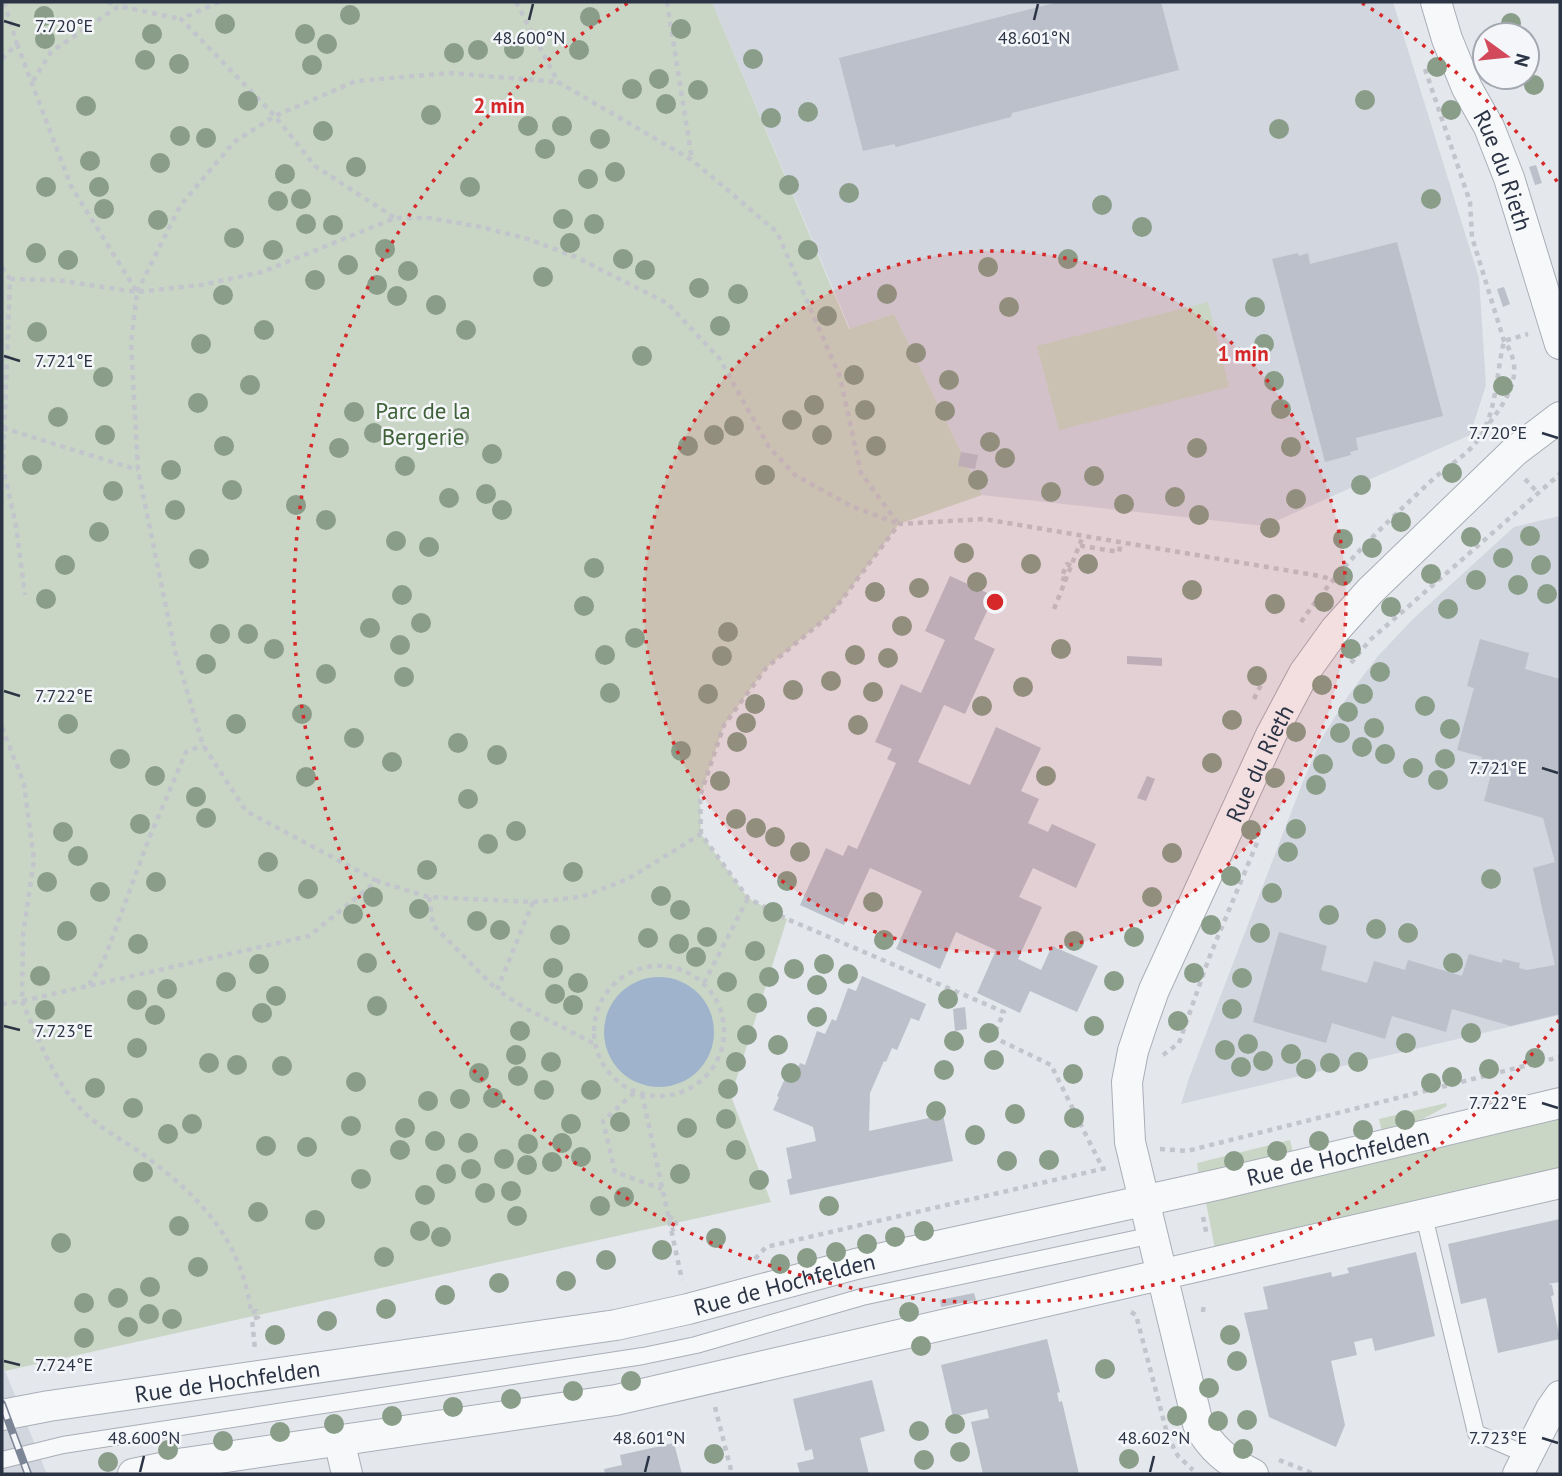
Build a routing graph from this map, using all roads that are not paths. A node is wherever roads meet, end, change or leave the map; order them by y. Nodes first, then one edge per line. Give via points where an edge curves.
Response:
1 (1436, 2) edge
2 (1560, 344) edge
3 (1560, 417) edge
4 (1560, 1103) edge
5 (1560, 1183) edge
6 (1144, 1199) junction
7 (1424, 1216) junction
8 (1153, 1235) junction
9 (1163, 1275) junction
10 (1560, 1396) edge
11 (2, 1415) edge
12 (339, 1440) junction
13 (2, 1460) edge
14 (1522, 1465) edge
15 (1247, 1467) edge
16 (133, 1474) edge
17 (346, 1474) edge

1 - 2 street, Rue du Rieth via 1457,64 1508,178
3 - 6 street, Rue du Rieth via 1515,451 1370,591 1335,630 1287,704 1154,990 1133,1051 1127,1082 1129,1142
4 - 6 street, Rue de Hochfelden
5 - 7 street
6 - 8 street, Rue du Rieth
6 - 11 street, Rue de Hochfelden via 615,1325
7 - 9 street
7 - 14 lane via 1476,1433
8 - 9 street, Rue du Rieth
8 - 13 lane via 862,1297 643,1356 89,1441
9 - 12 street via 616,1400
9 - 15 street, Rue du Rieth via 1198,1424 1217,1453
10 - 14 street
12 - 16 street
12 - 17 street

